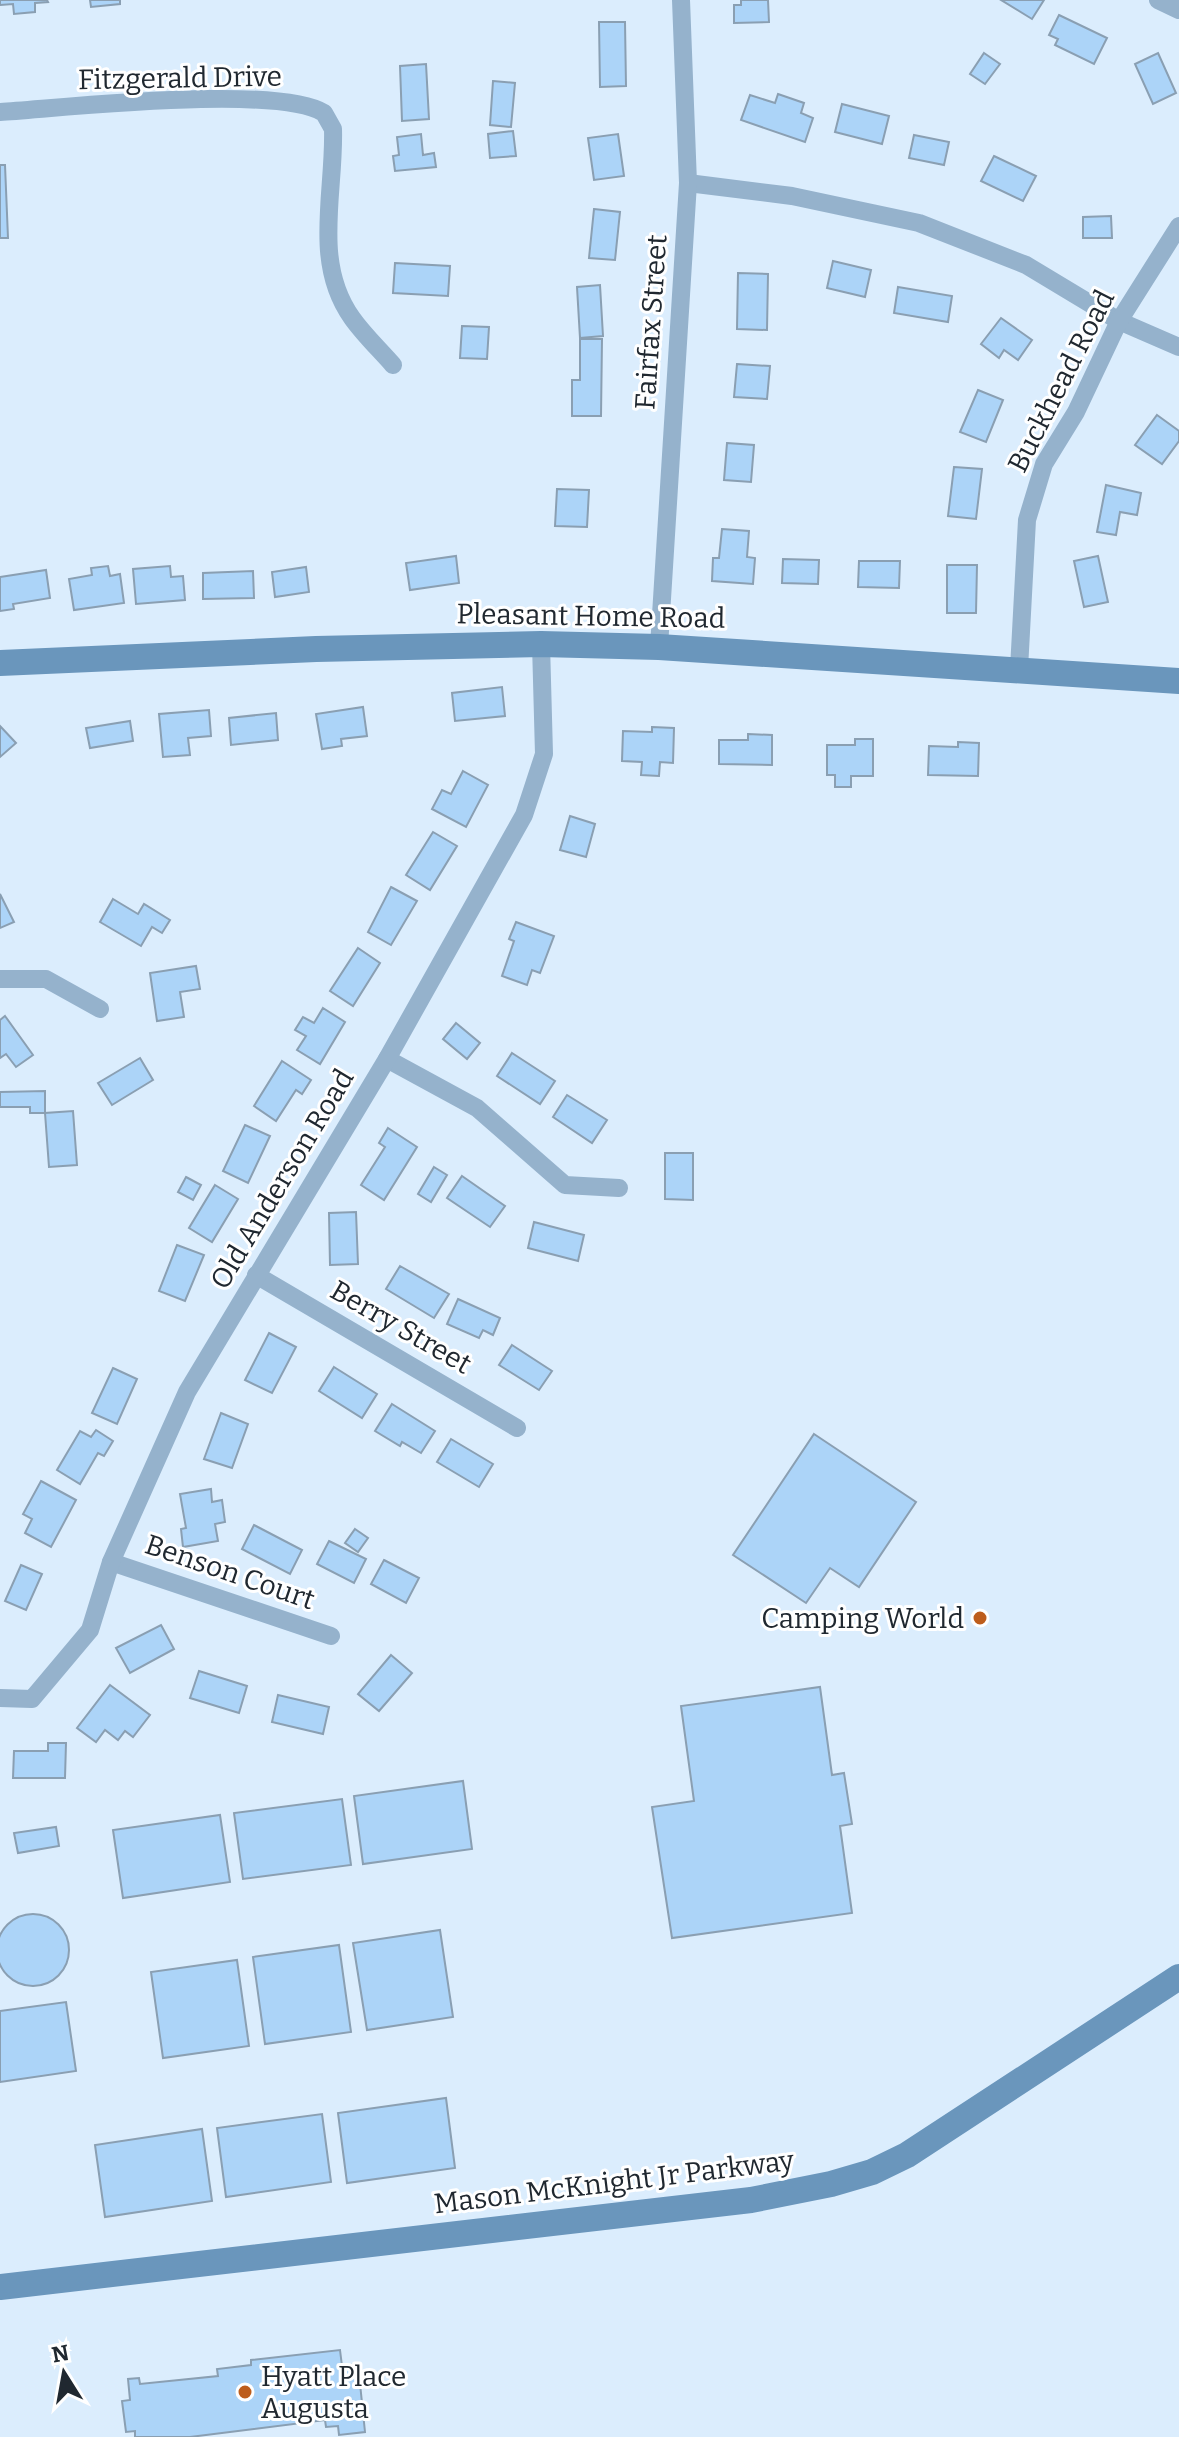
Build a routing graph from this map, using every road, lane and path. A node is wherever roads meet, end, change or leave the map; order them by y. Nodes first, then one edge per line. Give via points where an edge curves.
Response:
1 (681, 0) edge
2 (1158, 0) edge
3 (1179, 10) edge
4 (0, 112) edge
5 (688, 183) junction
6 (1179, 226) edge
7 (1119, 321) junction
8 (1179, 347) edge
9 (393, 365) dead end
10 (541, 644) junction
11 (659, 647) junction
12 (0, 663) edge
13 (1019, 669) junction
14 (1179, 681) edge
15 (0, 979) edge
16 (100, 1009) dead end
17 (387, 1059) junction
18 (619, 1188) dead end
19 (256, 1275) junction
20 (517, 1428) dead end
21 (111, 1562) junction
22 (331, 1636) dead end
23 (0, 1698) edge
24 (1179, 1977) edge
25 (0, 2287) edge

1 - 5 street, Fairfax Street
2 - 3 street
4 - 9 street, Fitzgerald Drive via 241,100 287,101 324,113 333,129 327,246 335,285 351,316
5 - 7 street via 792,196 919,223 1026,265
5 - 11 street, Fairfax Street
6 - 7 street, Buckhead Road
7 - 8 street
7 - 13 street, Buckhead Road via 1076,412 1044,464 1031,506
10 - 11 main road, Pleasant Home Road
10 - 12 main road, Pleasant Home Road
10 - 17 street, Old Anderson Road via 544,754 536,785
11 - 13 main road, Pleasant Home Road
13 - 14 main road, Pleasant Home Road
15 - 16 street via 46,979
17 - 18 street via 477,1108 565,1185
17 - 19 street, Old Anderson Road
19 - 20 street, Berry Street
19 - 21 street, Old Anderson Road via 187,1392
21 - 22 street, Benson Court
21 - 23 street, Old Anderson Road via 90,1630 32,1699
24 - 25 main road, Mason McKnight Jr Parkway via 937,2139 872,2172 831,2184 751,2200

